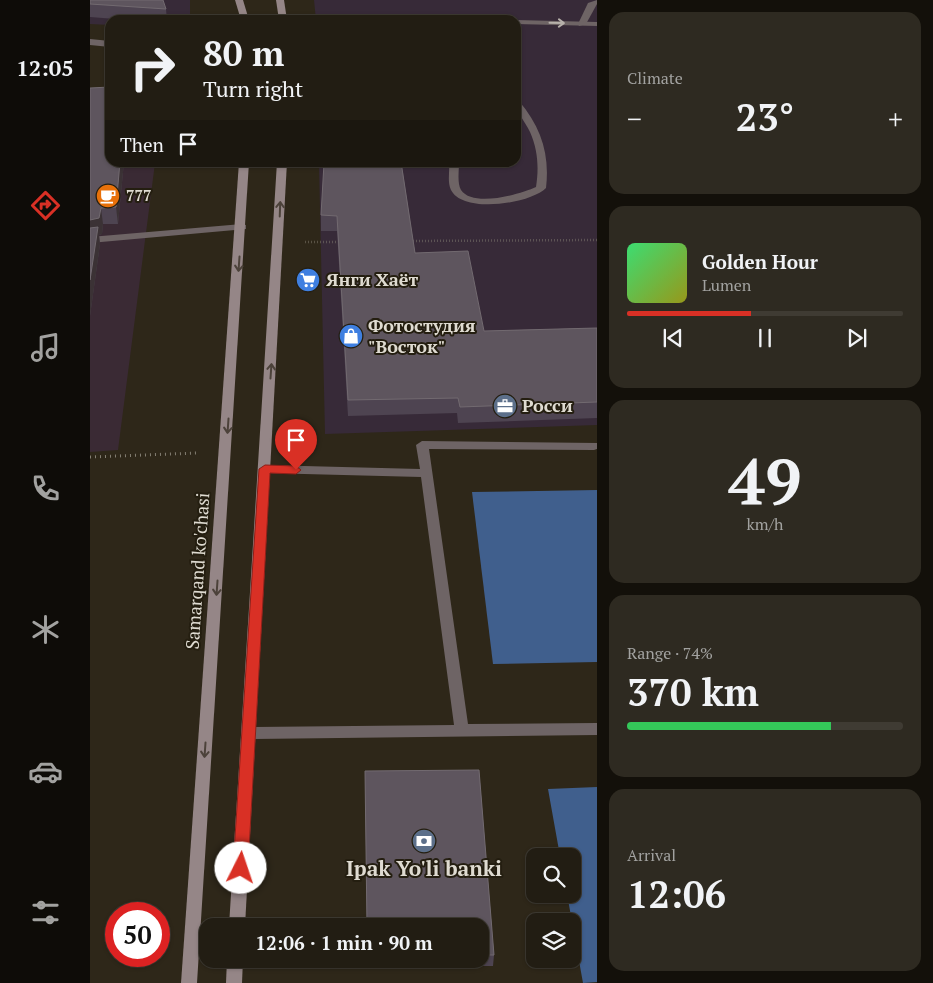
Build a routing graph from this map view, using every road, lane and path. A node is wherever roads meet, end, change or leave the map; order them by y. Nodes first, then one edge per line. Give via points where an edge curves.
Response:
1 (240, 0) edge
2 (280, 0) edge
3 (593, 2) edge
4 (244, 15) edge
5 (282, 15) edge
6 (521, 22) edge
7 (582, 24) junction
8 (597, 24) edge
9 (90, 42) edge
10 (105, 44) edge
11 (521, 109) edge
12 (244, 167) edge
13 (282, 167) edge
14 (454, 167) edge
15 (242, 228) junction
16 (90, 240) edge
17 (597, 240) edge
18 (402, 241) edge
19 (305, 242) dead end
20 (343, 242) edge
21 (594, 446) dead end
22 (226, 452) junction
23 (90, 458) edge
24 (265, 469) junction
25 (427, 473) junction
26 (597, 729) edge
27 (462, 731) junction
28 (249, 733) junction
29 (237, 918) edge
30 (235, 968) edge
31 (189, 983) edge
32 (234, 983) edge

1 - 4 main road
2 - 5 main road
3 - 7 street
6 -> 7 street
7 - 8 street
9 - 10 street
11 - 14 street via 535,127 543,178 541,188 506,200 478,202 460,195 455,189
12 - 15 main road, Samarqand ko'chasi
24 -> 13 main road
15 - 16 street
15 -> 22 main road, Samarqand ko'chasi
17 - 18 path
19 - 20 path
21 - 25 street via 422,445
22 - 23 path
22 -> 31 main road, Samarqand ko'chasi
24 - 25 street
24 - 28 main road
25 - 27 street
26 - 27 street
27 - 28 street
28 - 29 main road
30 - 32 main road

